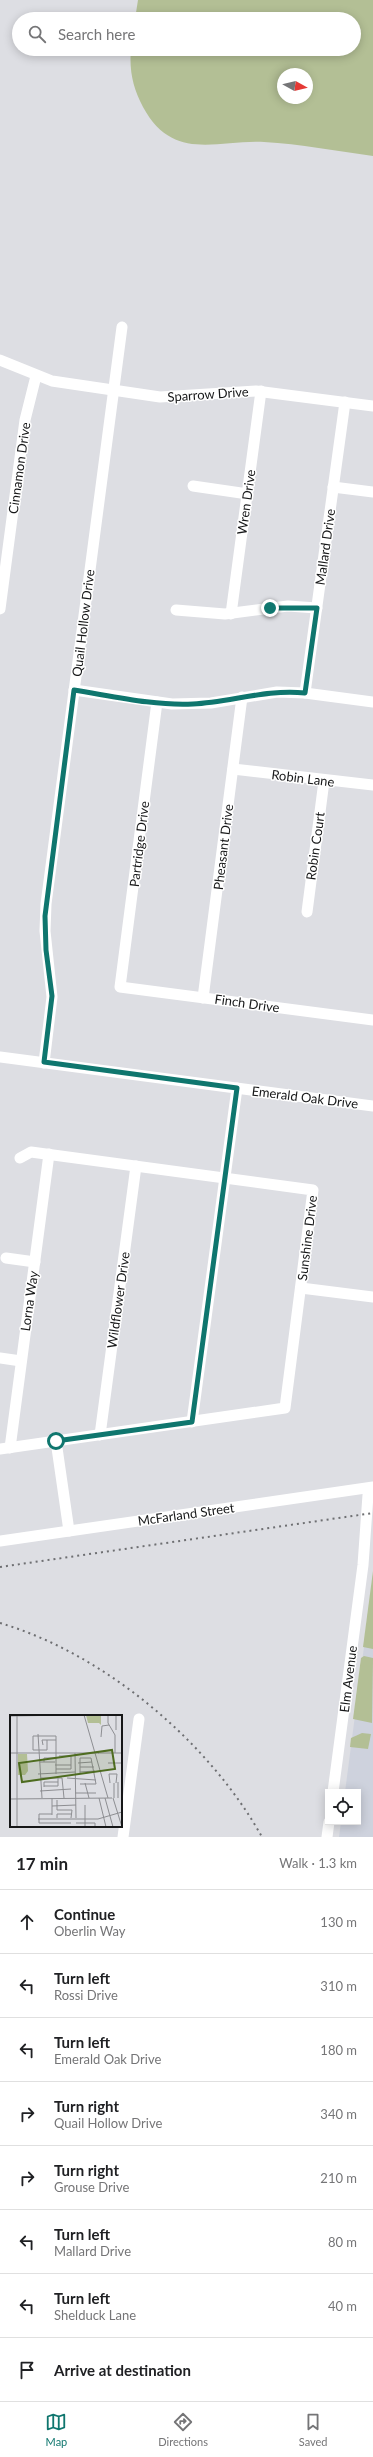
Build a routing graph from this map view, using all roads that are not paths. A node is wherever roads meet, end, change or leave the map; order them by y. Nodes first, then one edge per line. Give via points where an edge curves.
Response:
1 (122, 327) dead end
2 (0, 360) edge
3 (36, 376) junction
4 (113, 391) junction
5 (261, 391) junction
6 (345, 402) junction
7 (373, 406) edge
8 (193, 486) dead end
9 (333, 487) junction
10 (373, 492) edge
11 (248, 494) junction
12 (317, 608) junction
13 (0, 609) edge
14 (176, 610) dead end
15 (231, 614) junction
16 (74, 690) junction
17 (305, 693) junction
18 (242, 697) junction
19 (157, 702) junction
20 (373, 702) edge
21 (233, 769) junction
22 (324, 781) junction
23 (373, 785) edge
24 (307, 912) dead end
25 (120, 987) joint
26 (203, 998) junction
27 (373, 1020) edge
28 (0, 1057) edge
29 (44, 1062) junction
30 (237, 1088) junction
31 (373, 1106) edge
32 (49, 1154) junction
33 (20, 1158) dead end
34 (136, 1166) junction
35 (225, 1178) junction
36 (6, 1258) dead end
37 (35, 1262) junction
38 (301, 1288) junction
39 (373, 1297) edge
40 (0, 1358) edge
41 (22, 1361) junction
42 (192, 1422) junction
43 (100, 1435) junction
44 (56, 1441) junction
45 (5, 1449) edge
46 (373, 1487) edge
47 (370, 1517) edge
48 (69, 1531) junction
49 (0, 1541) edge
50 (139, 1719) dead end
51 (333, 1789) edge
52 (329, 1825) edge
53 (123, 1837) edge
54 (327, 1837) edge

1 - 4 street, Quail Hollow Drive
2 - 3 street, Sparrow Drive
3 - 4 street, Sparrow Drive via 70,385
3 - 13 street, Cinnamon Drive via 25,420
4 - 5 street, Sparrow Drive via 179,397 236,390
4 - 16 street, Quail Hollow Drive
5 - 6 street, Sparrow Drive
5 - 11 street, Wren Drive
6 - 7 street, Sparrow Drive
6 - 9 street, Mallard Drive
8 - 11 street
9 - 10 street
9 - 12 street, Mallard Drive
11 - 15 street, Wren Drive
12 - 15 street via 288,606
12 - 17 street, Mallard Drive
14 - 15 street
16 - 19 street
16 - 29 street, Quail Hollow Drive via 45,916 52,996
17 - 18 street via 277,692
17 - 20 street
18 - 19 street via 191,704
18 - 21 street, Pheasant Drive
19 - 25 street, Partridge Drive
21 - 22 street, Robin Lane
21 - 26 street, Pheasant Drive
22 - 23 street, Robin Lane
22 - 24 street, Robin Court
25 - 26 street, Finch Drive
26 - 27 street, Finch Drive
28 - 29 street, Emerald Oak Drive
29 - 30 street, Emerald Oak Drive
30 - 31 street, Emerald Oak Drive
30 - 35 street
32 - 33 street, Sunshine Drive via 31,1152
32 - 34 street, Sunshine Drive
32 - 37 street, Lorna Way
34 - 35 street, Sunshine Drive
34 - 43 street, Wildflower Drive
35 - 38 street, Sunshine Drive via 313,1190
35 - 42 street
36 - 37 street
37 - 41 street, Lorna Way
38 - 39 street
38 - 42 street, Sunshine Drive via 285,1408
40 - 41 street
41 - 45 street, Lorna Way
42 - 43 street
43 - 44 street
44 - 45 street
44 - 48 street
46 - 47 street, Elm Avenue via 368,1495
46 - 48 street, McFarland Street
47 - 51 street, Elm Avenue
48 - 49 street, McFarland Street
50 - 53 street
52 - 54 street

